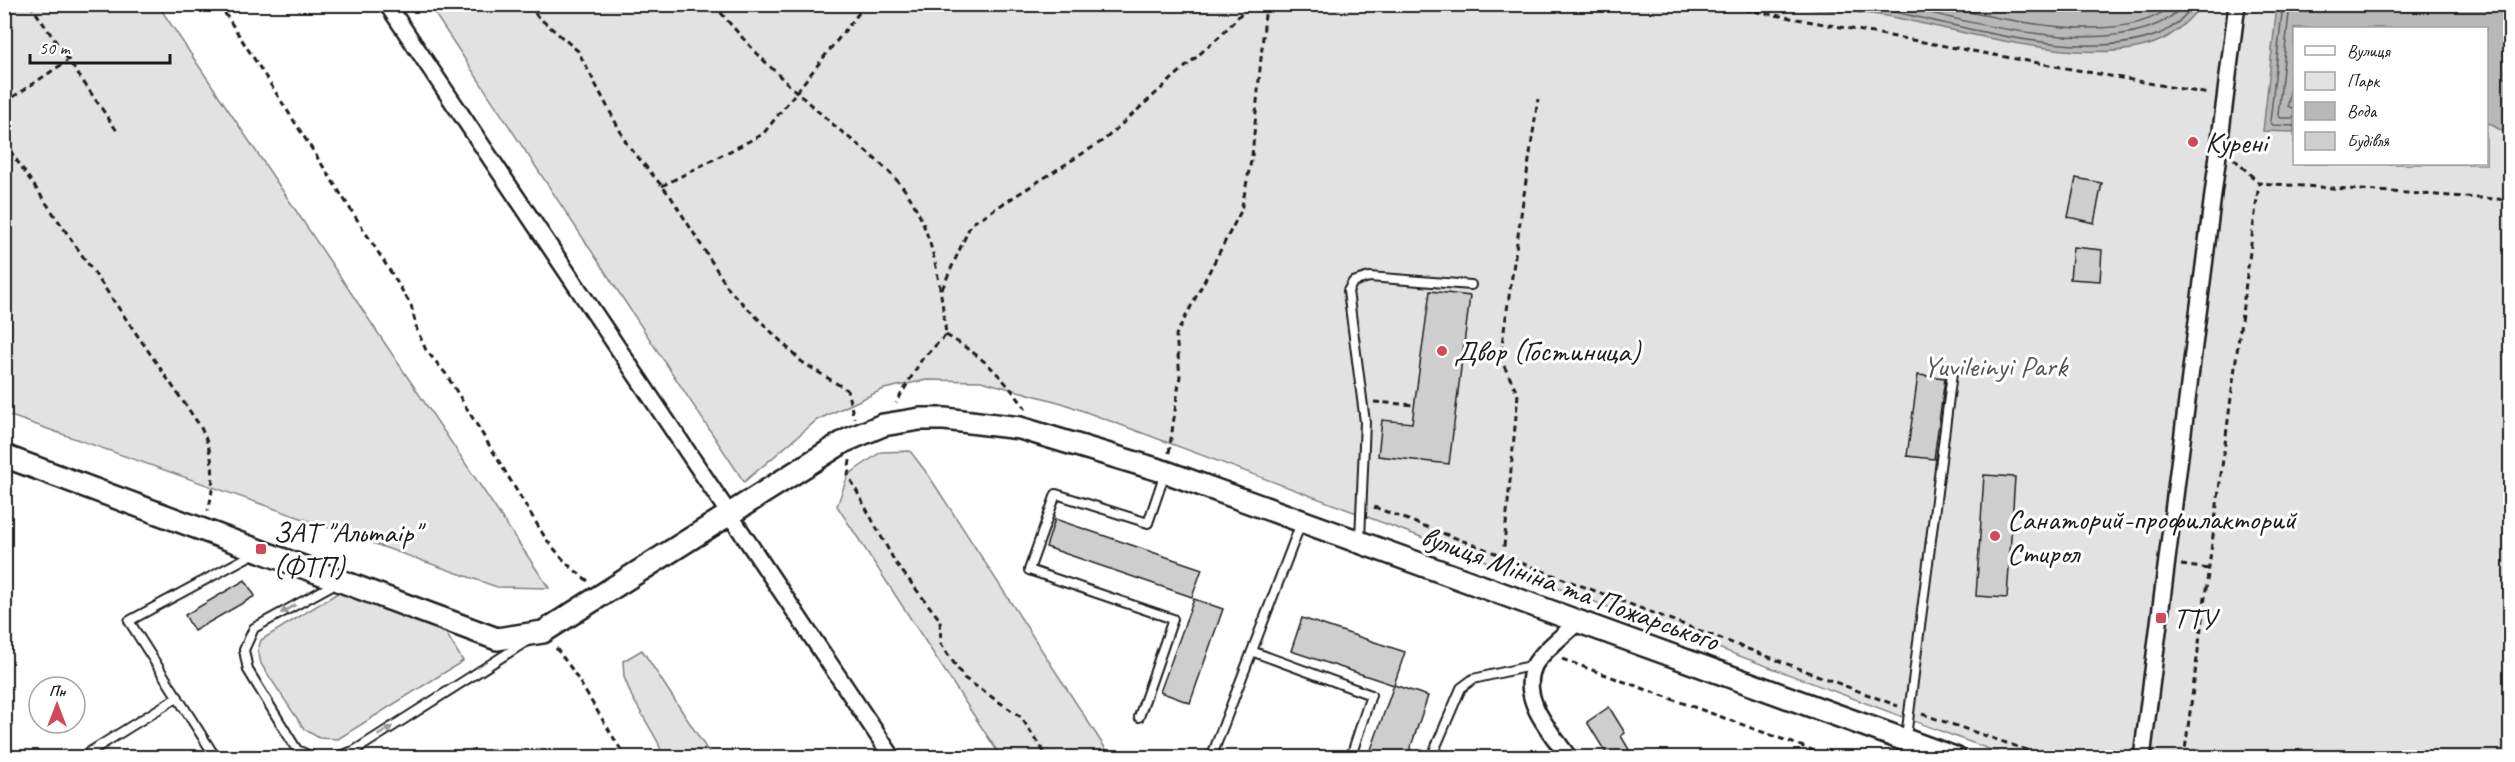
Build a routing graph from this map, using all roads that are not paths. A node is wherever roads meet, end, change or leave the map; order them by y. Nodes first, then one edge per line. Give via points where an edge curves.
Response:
1 (387, 4) edge
2 (2237, 4) edge
3 (1471, 285) dead end
4 (1952, 373) dead end
5 (4, 456) edge
6 (1166, 472) junction
7 (729, 513) junction
8 (1302, 522) junction
9 (1359, 543) junction
10 (261, 549) junction
11 (339, 580) junction
12 (1577, 623) junction
13 (543, 632) junction
14 (1254, 652) junction
15 (1535, 664) junction
16 (178, 697) junction
17 (1139, 717) dead end
18 (1905, 740) junction
19 (1352, 753) dead end
20 (80, 758) edge
21 (216, 758) edge
22 (315, 758) edge
23 (333, 758) edge
24 (893, 758) edge
25 (1211, 758) edge
26 (1431, 758) edge
27 (1569, 758) edge
28 (1955, 758) edge
29 (2142, 758) edge

1 - 7 street
2 - 29 street
3 - 9 lane via 1369,277 1353,282 1348,291 1363,401 1365,447
4 - 18 lane
5 - 10 street
6 - 7 street, вулиця Мініна та Пожарського via 1042,433 997,424 920,419 883,425 854,437
6 - 8 street, вулиця Мініна та Пожарського
6 - 17 lane via 1148,523 1056,494 1029,570 1173,619
7 - 13 street, вулиця Мініна та Пожарського
7 - 24 street
8 - 9 street, вулиця Мініна та Пожарського
8 - 14 lane
9 - 12 street, вулиця Мініна та Пожарського
10 - 11 street
10 - 16 lane via 129,621
11 - 13 street via 497,639
11 -> 22 lane via 254,628 244,650 248,670 297,750
12 - 15 street
12 - 18 street, вулиця Мініна та Пожарського
23 -> 13 lane via 354,751
14 - 19 lane via 1371,695
14 - 25 lane
15 - 26 lane via 1473,679 1461,687
15 - 27 street via 1531,688 1538,713
16 - 20 lane
16 - 21 lane
18 - 28 street, вулиця Мініна та Пожарського

